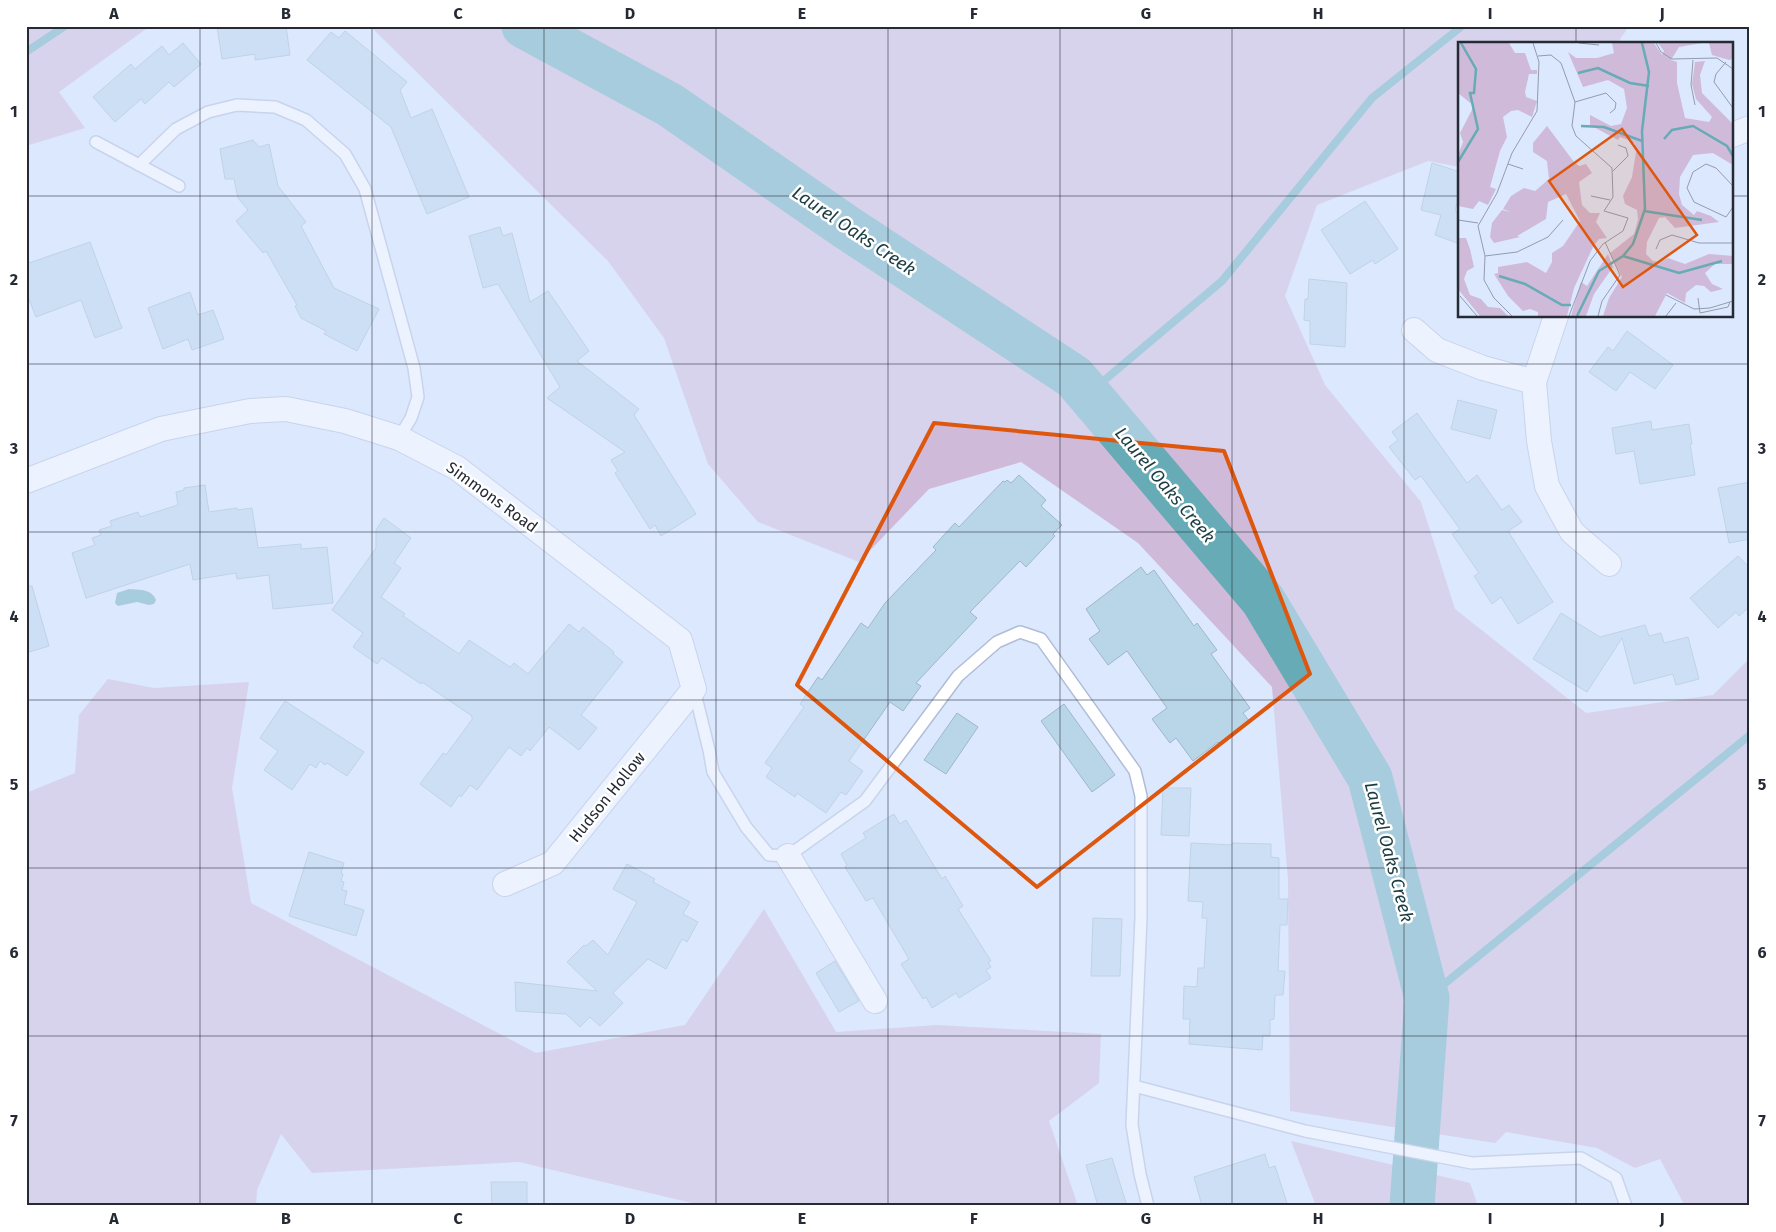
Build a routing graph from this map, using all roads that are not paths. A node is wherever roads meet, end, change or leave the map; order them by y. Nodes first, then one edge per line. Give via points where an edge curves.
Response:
1 (1750, 128) edge
2 (1734, 134) edge
3 (96, 142) dead end
4 (139, 165) junction
5 (179, 186) dead end
6 (1555, 318) edge
7 (1414, 330) dead end
8 (1534, 382) junction
9 (399, 438) junction
10 (26, 481) edge
11 (1609, 564) dead end
12 (694, 690) junction
13 (788, 856) junction
14 (505, 884) dead end
15 (875, 1001) dead end
16 (1134, 1086) junction
17 (1148, 1206) edge
18 (1626, 1206) edge

1 - 2 street
3 - 4 lane
4 - 5 lane
4 - 9 lane via 176,129 208,112 238,105 275,107 306,120 345,154 365,189 414,368 418,397
6 - 8 street
7 - 8 street via 1437,350 1483,368
8 - 11 street via 1546,486 1572,532
9 - 10 street, Simmons Road via 345,421 286,409 250,411 161,429
9 - 12 street, Simmons Road via 457,468 680,640
12 - 13 lane via 713,772 746,827 769,855
12 - 14 street, Hudson Hollow via 553,863
13 - 15 street
13 - 16 lane via 865,801 958,676 997,642 1020,632 1041,639 1135,771 1141,796 1141,918
16 - 17 lane via 1132,1124
16 - 18 lane via 1305,1131 1472,1162 1581,1158 1616,1178

